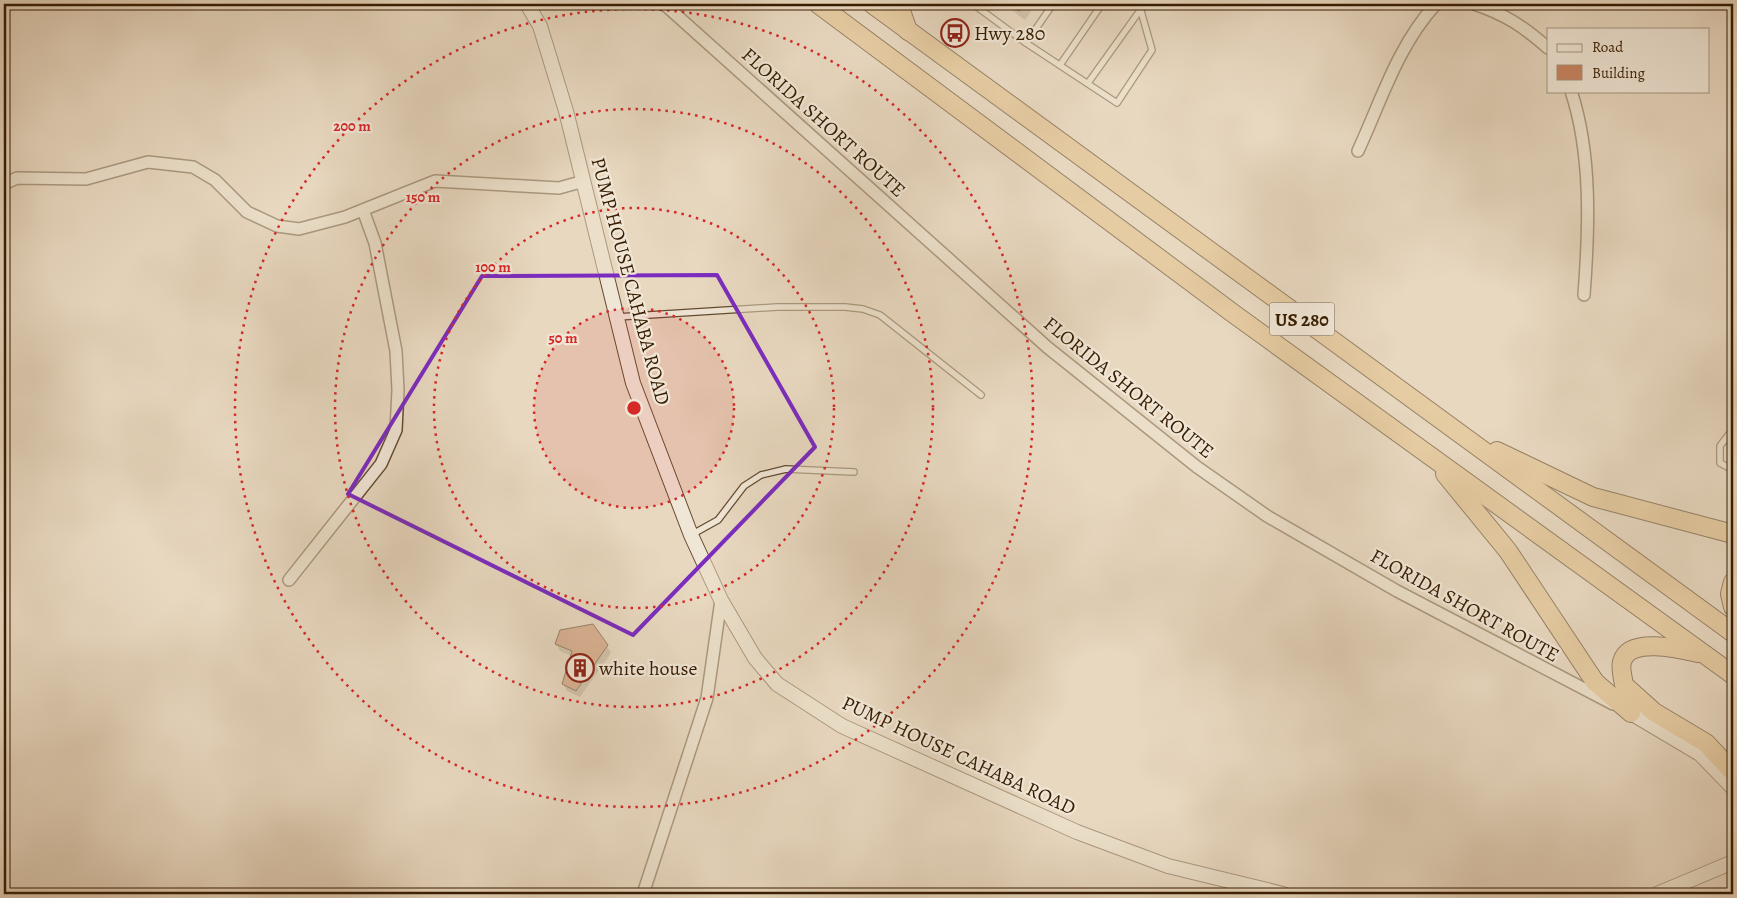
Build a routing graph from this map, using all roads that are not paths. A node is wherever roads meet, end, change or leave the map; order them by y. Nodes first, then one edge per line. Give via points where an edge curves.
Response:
1 (527, 4) edge
2 (664, 4) edge
3 (818, 4) edge
4 (872, 4) edge
5 (894, 4) edge
6 (973, 4) edge
7 (1053, 4) edge
8 (1102, 4) edge
9 (1436, 4) edge
10 (1474, 4) edge
11 (1140, 6) edge
12 (908, 31) junction
13 (1026, 43) junction
14 (1547, 47) edge
15 (1060, 65) junction
16 (1088, 83) junction
17 (1571, 92) edge
18 (1358, 151) dead end
19 (584, 181) junction
20 (4, 184) edge
21 (363, 210) junction
22 (1584, 295) dead end
23 (617, 317) junction
24 (981, 395) dead end
25 (1733, 428) edge
26 (1456, 431) junction
27 (1431, 456) junction
28 (1733, 470) edge
29 (854, 472) dead end
30 (1733, 534) edge
31 (691, 536) junction
32 (289, 580) dead end
33 (1733, 582) edge
34 (721, 600) junction
35 (1733, 607) edge
36 (1733, 633) edge
37 (1705, 654) junction
38 (1733, 675) edge
39 (1631, 713) junction
40 (1733, 772) edge
41 (1733, 788) edge
42 (1733, 862) edge
43 (643, 894) edge
44 (1283, 894) edge
45 (1656, 894) edge

1 - 19 street, PUMP HOUSE CAHABA ROAD via 540,26
2 - 39 street, FLORIDA SHORT ROUTE via 1047,347 1197,467 1267,516 1397,591
3 - 27 highway, US 280 via 1106,220
4 - 12 highway, US 280
5 - 12 highway via 900,8
6 - 13 lane
7 - 13 lane
8 - 15 lane
9 - 18 street via 1419,22 1397,62
10 - 14 street via 1495,10 1524,27
11 - 16 lane
11 - 16 lane via 1152,50 1117,103
12 - 26 highway, US 280
13 - 15 lane
15 - 16 lane
17 - 22 street via 1581,119 1586,182
19 - 21 street via 559,188 435,181
19 - 23 street, PUMP HOUSE CAHABA ROAD
20 - 21 street via 17,178 86,179 148,162 193,167 215,180 246,212 277,226 299,229
21 - 32 street via 375,243 396,351 396,430 381,464
23 - 24 lane via 776,307 863,309 880,316
23 - 31 street, PUMP HOUSE CAHABA ROAD via 633,383
25 - 28 lane via 1720,446 1720,463
26 - 30 highway via 1593,497
26 - 36 highway, US 280
27 - 37 highway, US 280
27 - 39 highway via 1508,551 1595,682
29 - 31 lane via 786,469 761,476 744,486 718,520
31 - 34 street, PUMP HOUSE CAHABA ROAD
33 - 35 highway via 1730,594
34 - 43 street via 707,698
34 - 44 street, PUMP HOUSE CAHABA ROAD via 755,658 777,684 842,726 1077,832 1168,866
37 - 38 highway, US 280
37 - 40 highway via 1666,646 1641,647 1626,654 1621,662 1624,685 1654,712 1706,743
39 - 41 street via 1700,754
42 - 45 street

